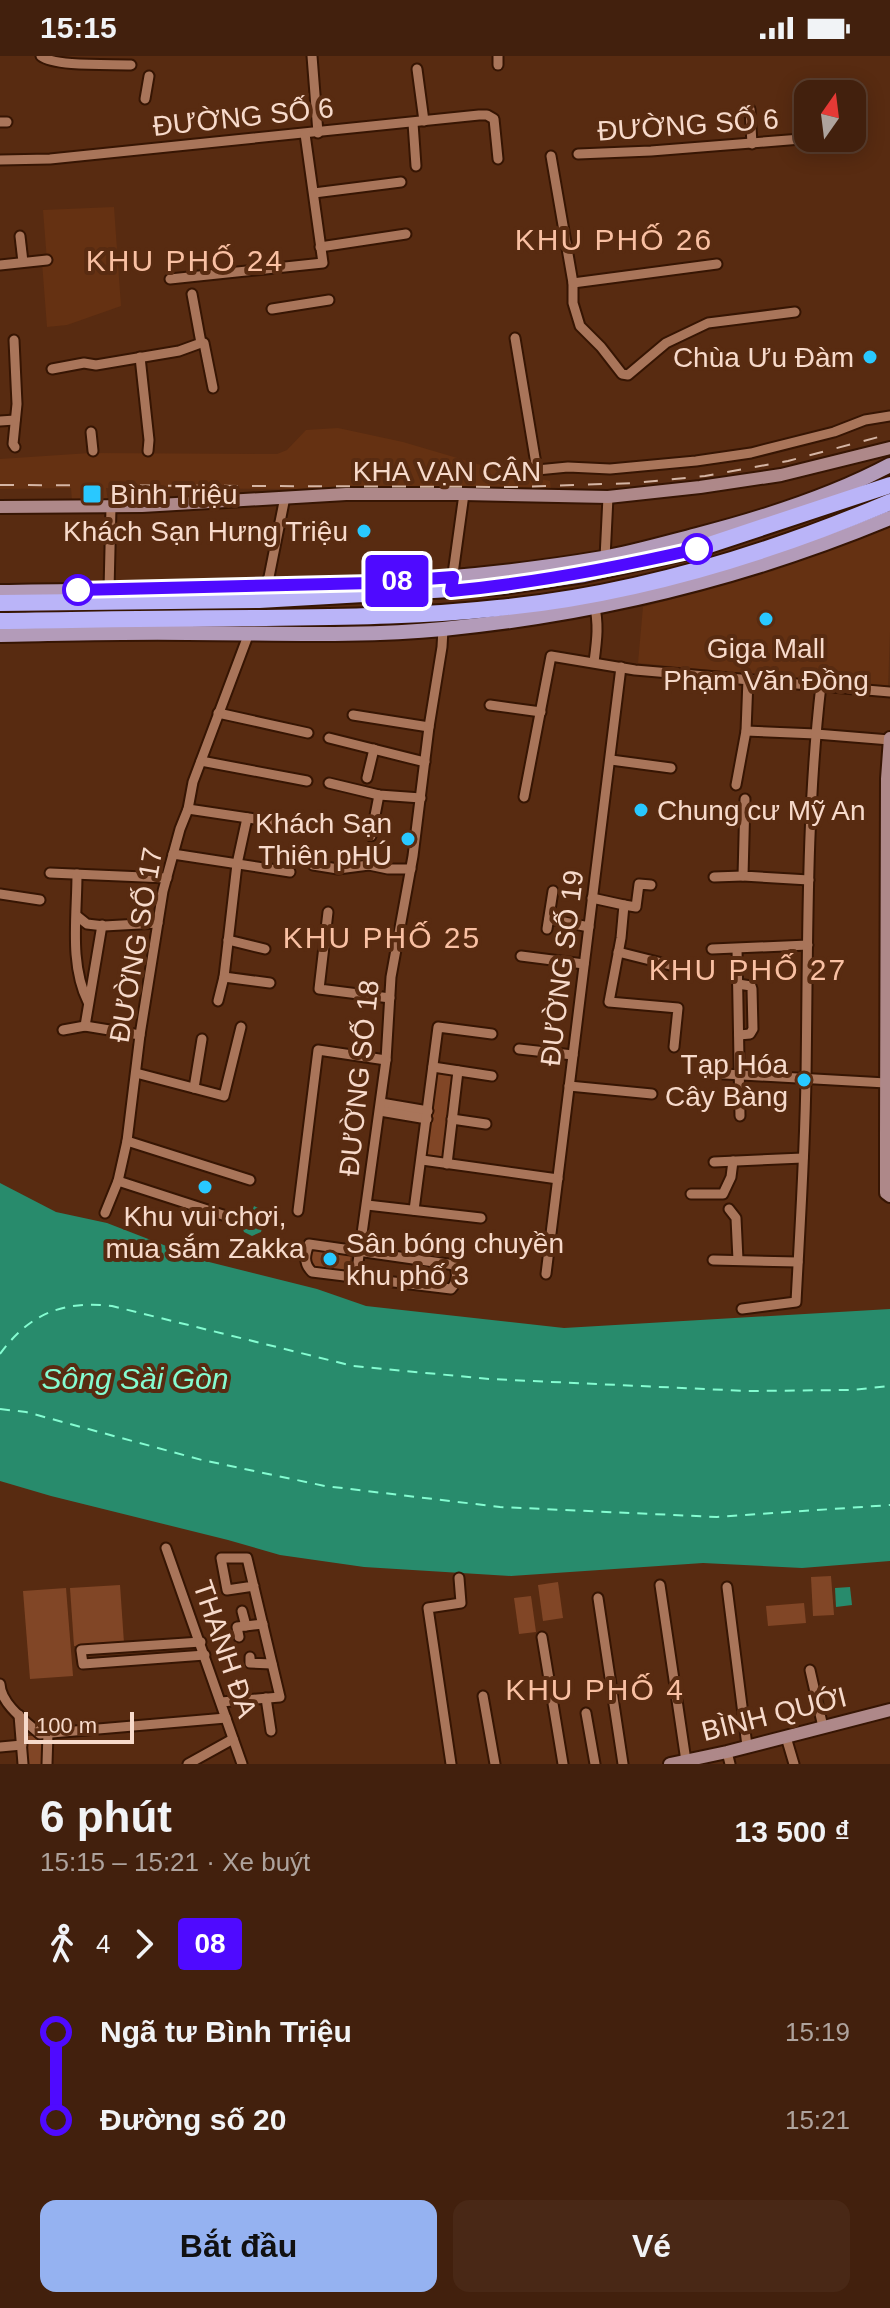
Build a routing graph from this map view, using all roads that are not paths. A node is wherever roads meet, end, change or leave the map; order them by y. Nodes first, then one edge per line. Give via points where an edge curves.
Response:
1 (41, 56) edge
2 (312, 56) edge
3 (131, 65) dead end
4 (417, 69) dead end
5 (149, 76) dead end
6 (145, 99) dead end
7 (750, 109) dead end
8 (424, 121) junction
9 (413, 123) junction
10 (318, 133) junction
11 (305, 134) junction
12 (794, 140) edge
13 (752, 144) junction
14 (578, 154) dead end
15 (551, 156) dead end
16 (498, 159) dead end
17 (0, 160) edge
18 (416, 166) dead end
19 (401, 182) dead end
20 (314, 193) junction
21 (406, 234) dead end
22 (20, 236) dead end
23 (320, 247) junction
24 (47, 260) dead end
25 (23, 262) junction
26 (717, 264) dead end
27 (0, 265) edge
28 (170, 279) dead end
29 (573, 283) junction
30 (192, 294) dead end
31 (329, 300) dead end
32 (272, 309) dead end
33 (795, 312) dead end
34 (515, 338) dead end
35 (14, 340) dead end
36 (202, 343) junction
37 (140, 357) junction
38 (52, 369) dead end
39 (213, 388) dead end
40 (889, 418) edge
41 (15, 420) junction
42 (0, 421) edge
43 (91, 432) dead end
44 (15, 447) dead end
45 (890, 448) edge
46 (93, 451) dead end
47 (148, 451) dead end
48 (890, 465) edge
49 (890, 485) edge
50 (464, 494) junction
51 (285, 497) junction
52 (608, 497) junction
53 (890, 502) edge
54 (0, 507) edge
55 (111, 507) junction
56 (890, 518) edge
57 (808, 542) junction
58 (605, 558) junction
59 (452, 584) junction
60 (109, 590) junction
61 (0, 592) edge
62 (261, 593) junction
63 (593, 600) junction
64 (0, 603) edge
65 (210, 610) junction
66 (0, 621) edge
67 (253, 625) junction
68 (443, 629) junction
69 (0, 635) edge
70 (594, 662) junction
71 (621, 667) junction
72 (748, 679) junction
73 (821, 685) junction
74 (890, 692) edge
75 (490, 705) dead end
76 (541, 712) junction
77 (218, 713) junction
78 (353, 715) dead end
79 (429, 727) junction
80 (746, 731) junction
81 (308, 733) dead end
82 (816, 734) junction
83 (329, 738) dead end
84 (890, 739) edge
85 (374, 749) junction
86 (611, 760) junction
87 (201, 761) junction
88 (425, 762) junction
89 (671, 768) dead end
90 (367, 778) dead end
91 (889, 779) edge
92 (307, 781) dead end
93 (329, 783) dead end
94 (736, 785) dead end
95 (379, 795) junction
96 (524, 797) dead end
97 (421, 798) junction
98 (745, 799) dead end
99 (188, 809) junction
100 (247, 818) junction
101 (295, 825) dead end
102 (371, 836) dead end
103 (173, 854) junction
104 (237, 864) junction
105 (313, 865) dead end
106 (411, 869) junction
107 (290, 872) dead end
108 (50, 873) dead end
109 (77, 874) junction
110 (743, 876) junction
111 (714, 877) dead end
112 (167, 878) junction
113 (809, 880) junction
114 (651, 885) dead end
115 (553, 891) dead end
116 (0, 894) edge
117 (592, 898) junction
118 (40, 900) dead end
119 (624, 905) junction
120 (328, 912) dead end
121 (77, 916) junction
122 (158, 923) junction
123 (102, 925) junction
124 (589, 927) junction
125 (888, 934) edge
126 (228, 940) junction
127 (808, 945) junction
128 (265, 949) dead end
129 (712, 949) dead end
130 (737, 949) junction
131 (618, 952) junction
132 (521, 956) dead end
133 (584, 964) junction
134 (670, 965) dead end
135 (224, 977) junction
136 (270, 983) dead end
137 (390, 998) junction
138 (218, 1001) dead end
139 (88, 1002) junction
140 (85, 1026) junction
141 (241, 1027) dead end
142 (63, 1030) dead end
143 (492, 1034) dead end
144 (140, 1035) junction
145 (202, 1039) dead end
146 (674, 1047) dead end
147 (519, 1049) dead end
148 (573, 1055) junction
149 (386, 1060) junction
150 (433, 1067) junction
151 (458, 1071) junction
152 (136, 1073) junction
153 (707, 1073) dead end
154 (492, 1076) dead end
155 (741, 1076) junction
156 (806, 1078) junction
157 (569, 1086) junction
158 (194, 1088) junction
159 (887, 1090) edge
160 (652, 1094) dead end
161 (380, 1107) junction
162 (427, 1115) junction
163 (740, 1116) dead end
164 (452, 1119) junction
165 (486, 1124) dead end
166 (888, 1136) edge
167 (127, 1141) junction
168 (803, 1158) junction
169 (422, 1160) junction
170 (733, 1161) junction
171 (714, 1162) dead end
172 (447, 1164) junction
173 (558, 1179) junction
174 (250, 1180) dead end
175 (118, 1181) junction
176 (691, 1194) dead end
177 (890, 1196) edge
178 (367, 1205) junction
179 (729, 1209) dead end
180 (414, 1210) junction
181 (298, 1211) dead end
182 (105, 1213) dead end
183 (226, 1216) dead end
184 (481, 1218) dead end
185 (360, 1251) junction
186 (713, 1260) dead end
187 (738, 1260) junction
188 (798, 1262) junction
189 (546, 1274) dead end
190 (356, 1277) junction
191 (742, 1309) dead end
192 (166, 1548) dead end
193 (459, 1578) dead end
194 (660, 1585) dead end
195 (254, 1586) junction
196 (727, 1587) dead end
197 (598, 1598) dead end
198 (242, 1611) dead end
199 (263, 1624) junction
200 (246, 1626) junction
201 (239, 1637) dead end
202 (542, 1637) dead end
203 (201, 1642) junction
204 (124, 1648) junction
205 (205, 1655) junction
206 (250, 1657) dead end
207 (126, 1662) junction
208 (272, 1664) junction
209 (810, 1670) dead end
210 (0, 1684) edge
211 (0, 1693) edge
212 (483, 1696) dead end
213 (266, 1698) junction
214 (221, 1702) junction
215 (890, 1710) edge
216 (586, 1713) dead end
217 (19, 1715) junction
218 (226, 1718) junction
219 (823, 1727) junction
220 (271, 1731) dead end
221 (48, 1733) junction
222 (786, 1737) junction
223 (233, 1739) junction
224 (22, 1745) junction
225 (747, 1746) junction
226 (0, 1747) edge
227 (729, 1758) edge
228 (686, 1761) junction
229 (22, 1764) edge
230 (47, 1764) edge
231 (188, 1764) edge
232 (242, 1764) edge
233 (451, 1764) edge
234 (495, 1764) edge
235 (563, 1764) edge
236 (595, 1764) edge
237 (623, 1764) edge
238 (670, 1764) edge
239 (794, 1764) edge

1 - 3 street via 58,63
2 - 10 street
4 - 8 street
5 - 6 street
7 - 13 street
8 - 9 street, ĐƯỜNG SỐ 6
8 - 16 street, ĐƯỜNG SỐ 6 via 491,116
9 - 10 street, ĐƯỜNG SỐ 6
9 - 18 street
10 - 11 street, ĐƯỜNG SỐ 6
11 - 17 street, ĐƯỜNG SỐ 6
11 - 20 street
12 - 13 street, ĐƯỜNG SỐ 6
13 - 14 street, ĐƯỜNG SỐ 6
15 - 29 street
19 - 20 street
20 - 23 street
21 - 23 street
22 - 25 street
23 - 28 street via 323,263
24 - 25 street
25 - 27 street
26 - 29 street
29 - 33 street via 580,326 625,376 666,343 708,323
30 - 36 street
31 - 32 street
34 - 40 street, KHA VẠN CÂN via 537,470 610,469 751,453
35 - 41 street
36 - 37 street
36 - 39 street
37 - 38 street
37 - 47 street
41 - 42 street
41 - 44 street
43 - 46 street
45 - 52 street, KHA VẠN CÂN via 781,475
48 - 58 main road via 784,509
49 - 59 highway via 697,549 503,586
50 - 51 street, KHA VẠN CÂN
50 - 52 street, KHA VẠN CÂN
50 - 59 street
51 - 55 street, KHA VẠN CÂN
51 - 62 street
52 - 58 street
53 - 57 highway
54 - 55 street, KHA VẠN CÂN
55 - 60 street
56 - 57 main road
57 - 63 highway
58 - 59 main road
59 - 62 highway
60 - 61 main road
60 - 62 main road
62 - 65 highway
63 - 67 highway
63 - 68 main road via 569,611
63 - 70 street via 598,617
64 - 65 highway
65 - 66 highway
65 - 67 highway
67 - 68 main road via 307,634
67 - 69 main road
67 - 77 street, ĐƯỜNG SỐ 17
68 - 79 street, ĐƯỜNG SỐ 18
70 - 71 street
70 - 76 street via 551,656
71 - 72 street
71 - 86 street, ĐƯỜNG SỐ 19
72 - 73 street
72 - 80 street
73 - 74 street
73 - 82 street
75 - 76 street
76 - 96 street
77 - 81 street
77 - 87 street, ĐƯỜNG SỐ 17
78 - 79 street
79 - 88 street, ĐƯỜNG SỐ 18
80 - 82 street
80 - 94 street
82 - 84 street
82 - 113 street
83 - 85 street
84 - 91 street
85 - 88 street
85 - 90 street
86 - 89 street
86 - 117 street, ĐƯỜNG SỐ 19
87 - 92 street
87 - 99 street, ĐƯỜNG SỐ 17
88 - 97 street, ĐƯỜNG SỐ 18
91 - 125 street
93 - 95 street
95 - 97 street
95 - 102 street
97 - 106 street, ĐƯỜNG SỐ 18
98 - 110 street
99 - 100 street
99 - 103 street, ĐƯỜNG SỐ 17
100 - 101 street
100 - 104 street
103 - 104 street
103 - 112 street, ĐƯỜNG SỐ 17
104 - 107 street
104 - 126 street
105 - 106 street
106 - 137 street, ĐƯỜNG SỐ 18
108 - 109 street
109 - 112 street
109 - 121 street
110 - 111 street
110 - 113 street
112 - 122 street, ĐƯỜNG SỐ 17
113 - 127 street
114 - 119 street via 639,884 636,907
115 - 124 street via 548,924
116 - 118 street
117 - 119 street
117 - 124 street, ĐƯỜNG SỐ 19
119 - 131 street
120 - 137 street via 319,989
121 - 123 street via 87,924
121 - 139 street via 78,976
122 - 123 street
122 - 144 street, ĐƯỜNG SỐ 17
123 - 139 street
124 - 133 street, ĐƯỜNG SỐ 19
125 - 159 street
126 - 128 street
126 - 135 street
127 - 130 street
127 - 156 street
129 - 130 street
130 - 155 street
131 - 134 street
131 - 146 street via 609,1002 678,1008
132 - 133 street
133 - 148 street, ĐƯỜNG SỐ 19
135 - 136 street
135 - 138 street
137 - 149 street, ĐƯỜNG SỐ 18
139 - 140 street
140 - 142 street
140 - 144 street
141 - 158 street via 224,1096
143 - 150 street via 438,1027
144 - 152 street, ĐƯỜNG SỐ 17
145 - 158 street
147 - 148 street
148 - 157 street, ĐƯỜNG SỐ 19
149 - 161 street, ĐƯỜNG SỐ 18
149 - 181 street via 318,1050
150 - 151 street
150 - 162 street
151 - 154 street
151 - 164 street
152 - 158 street
152 - 167 street, ĐƯỜNG SỐ 17
153 - 155 street
155 - 156 street
155 - 163 street
156 - 159 street
156 - 168 street
157 - 160 street
157 - 173 street, ĐƯỜNG SỐ 19
159 - 166 street
161 - 162 street
161 - 178 street, ĐƯỜNG SỐ 18
162 - 169 street
164 - 165 street
164 - 172 street
166 - 177 street
167 - 174 street
167 - 175 street, ĐƯỜNG SỐ 17
168 - 170 street
168 - 188 street
169 - 172 street
169 - 180 street
170 - 171 street
170 - 176 street via 723,1194
172 - 173 street
173 - 189 street, ĐƯỜNG SỐ 19
175 - 182 street, ĐƯỜNG SỐ 17
175 - 183 street
178 - 180 street
178 - 185 street, ĐƯỜNG SỐ 18
179 - 187 street via 736,1218
180 - 184 street
185 - 190 street, ĐƯỜNG SỐ 18
185 - 190 street via 309,1244 304,1259 312,1272
185 - 190 street via 454,1265 457,1272 451,1289
186 - 187 street
187 - 188 street
188 - 191 street via 796,1302
192 - 203 street, THANH ĐA
193 - 233 street via 461,1603 428,1608
194 - 228 street
195 - 195 street via 247,1558 221,1558 227,1590
195 - 199 street
196 - 225 street
197 - 237 street
198 - 200 street
199 - 200 street
199 - 208 street
200 - 201 street via 237,1627
202 - 235 street
203 - 204 street
203 - 205 street, THANH ĐA
204 - 207 street
204 - 207 street via 81,1650 83,1664
205 - 207 street
205 - 214 street, THANH ĐA
206 - 208 street via 250,1663
208 - 213 street via 280,1697
209 - 219 street
210 - 211 street
211 - 217 street
212 - 234 street
213 - 214 street
213 - 220 street
214 - 218 street, THANH ĐA
215 - 219 street, BÌNH QUỚI
216 - 236 street
217 - 221 street via 40,1734
217 - 224 street
218 - 221 street
218 - 223 street, THANH ĐA
219 - 222 street, BÌNH QUỚI
221 - 230 street
222 - 225 street, BÌNH QUỚI
222 - 239 street
223 - 231 street
223 - 232 street, THANH ĐA
224 - 226 street
224 - 229 street
225 - 227 street, BÌNH QUỚI
227 - 228 street, BÌNH QUỚI
228 - 238 street, BÌNH QUỚI

